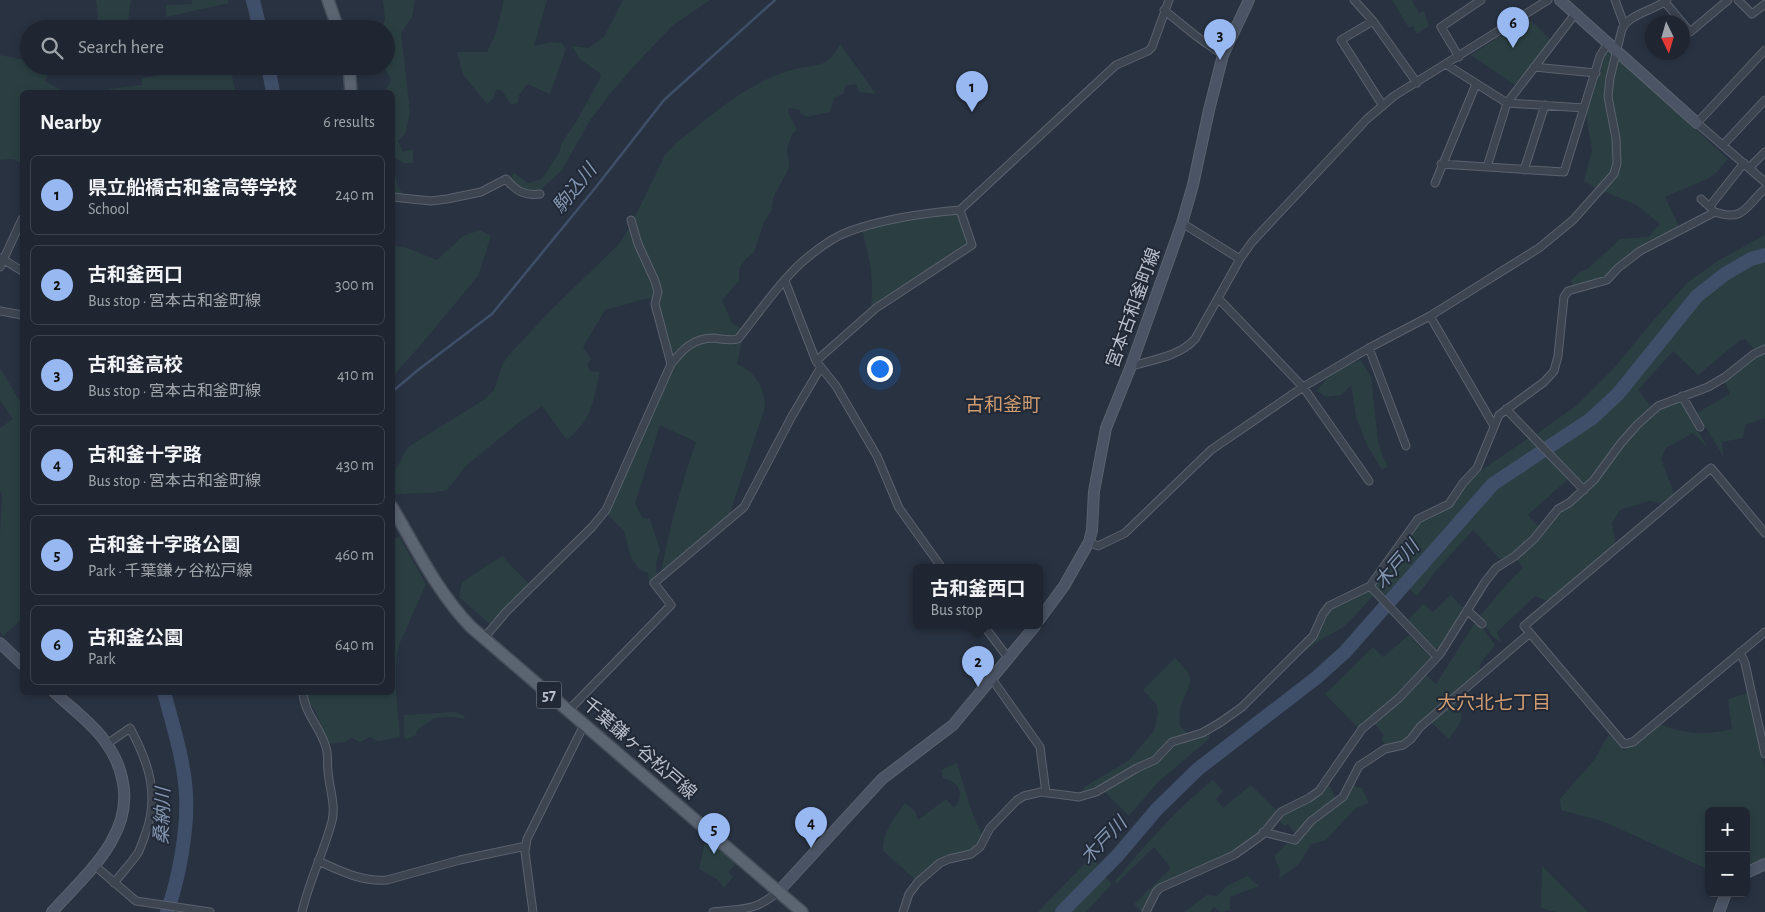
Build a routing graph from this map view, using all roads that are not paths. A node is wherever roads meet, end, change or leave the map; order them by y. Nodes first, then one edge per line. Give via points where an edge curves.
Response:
1 (328, 0) edge
2 (1168, 0) edge
3 (1249, 0) edge
4 (1354, 0) edge
5 (1481, 0) edge
6 (1548, 0) edge
7 (1560, 0) edge
8 (1615, 0) edge
9 (1728, 0) edge
10 (1738, 0) edge
11 (1666, 1) edge
12 (1765, 4) edge
13 (1572, 7) edge
14 (1164, 10) junction
15 (335, 20) edge
16 (1373, 21) junction
17 (1624, 24) junction
18 (1608, 43) junction
19 (1765, 50) edge
20 (1617, 51) junction
21 (1223, 54) junction
22 (1459, 57) junction
23 (1447, 64) junction
24 (1534, 68) junction
25 (1596, 72) junction
26 (350, 75) edge
27 (1417, 83) junction
28 (1476, 84) junction
29 (351, 90) edge
30 (1765, 100) edge
31 (1507, 102) junction
32 (1545, 105) junction
33 (1383, 106) junction
34 (1584, 108) junction
35 (1697, 123) junction
36 (1723, 146) junction
37 (1765, 152) edge
38 (1442, 164) junction
39 (1747, 166) junction
40 (1487, 167) junction
41 (1524, 170) junction
42 (1765, 182) edge
43 (1434, 183) dead end
44 (1765, 189) edge
45 (540, 194) dead end
46 (395, 197) edge
47 (1701, 199) dead end
48 (1712, 209) junction
49 (960, 210) junction
50 (631, 220) dead end
51 (20, 223) edge
52 (1182, 223) junction
53 (2, 259) edge
54 (1240, 259) junction
55 (0, 267) edge
56 (20, 270) edge
57 (785, 281) junction
58 (1218, 298) junction
59 (0, 311) edge
60 (20, 315) edge
61 (1430, 316) junction
62 (1369, 348) junction
63 (1765, 349) edge
64 (816, 361) junction
65 (671, 364) junction
66 (1132, 366) junction
67 (821, 367) junction
68 (1303, 387) junction
69 (1682, 396) junction
70 (1506, 409) junction
71 (1494, 426) junction
72 (1700, 427) dead end
73 (1406, 446) dead end
74 (1369, 481) dead end
75 (1584, 490) junction
76 (395, 512) edge
77 (1765, 533) edge
78 (1089, 542) junction
79 (939, 564) edge
80 (1370, 586) junction
81 (1467, 610) junction
82 (1043, 615) edge
83 (1482, 624) dead end
84 (986, 629) edge
85 (1033, 629) edge
86 (1765, 632) edge
87 (1530, 633) junction
88 (484, 638) junction
89 (0, 643) edge
90 (1501, 646) dead end
91 (1740, 652) junction
92 (1506, 654) junction
93 (1437, 656) junction
94 (1009, 659) junction
95 (20, 662) edge
96 (992, 679) junction
97 (57, 695) edge
98 (303, 695) edge
99 (568, 711) junction
100 (584, 725) junction
101 (107, 744) junction
102 (1765, 754) edge
103 (1046, 793) junction
104 (1263, 832) junction
105 (526, 846) junction
106 (318, 861) junction
107 (1765, 864) edge
108 (94, 865) junction
109 (1750, 871) edge
110 (114, 883) junction
111 (779, 891) junction
112 (1725, 897) edge
113 (52, 912) edge
114 (210, 912) edge
115 (302, 912) edge
116 (533, 912) edge
117 (713, 912) edge
118 (802, 912) edge
119 (903, 912) edge
120 (1146, 912) edge
121 (1719, 912) edge

1 - 15 main road
2 - 14 street
3 - 21 street, 宮本古和釜町線
4 - 16 street
5 - 22 street via 1441,27
6 - 22 street
7 - 13 street
8 - 17 street
9 - 11 street via 1690,32
10 - 12 street via 1752,14
11 - 17 street
13 - 18 street
13 - 24 street
14 - 21 street
14 - 49 street via 1148,51 1116,64
16 - 27 street
16 - 33 street via 1341,40
17 - 20 street
18 - 20 street
18 - 25 street
19 - 35 street
20 - 35 street
20 - 61 street via 1608,97 1617,146 1618,163 1614,174 1573,220 1539,248
21 - 52 street, 宮本古和釜町線
22 - 23 street
23 - 27 street
23 - 28 street
24 - 25 street
24 - 31 street
25 - 34 street
26 - 29 main road
27 - 33 street
28 - 31 street
28 - 38 street
30 - 36 street
31 - 32 street
31 - 40 street
32 - 34 street
32 - 41 street
33 - 54 street via 1280,210
34 - 41 street via 1564,172
35 - 36 street
36 - 39 street
37 - 39 street
38 - 40 street
38 - 43 street
39 - 42 street
39 - 48 street
40 - 41 street
44 - 48 street via 1744,212 1729,217
45 - 46 street via 528,195 514,189 506,179 482,192 447,199 431,201
47 - 48 street
48 - 70 street via 1640,251 1607,280 1568,291 1564,297 1554,371
49 - 57 street via 925,213 850,231 808,257
49 - 64 street via 972,244 876,308
50 - 65 street via 655,281 658,292 655,304
51 - 53 street
52 - 54 street
52 - 66 street, 宮本古和釜町線
53 - 55 street
53 - 56 street
54 - 58 street
57 - 64 street
57 - 65 street via 738,339 698,341 686,346
58 - 66 street via 1188,346 1160,359
58 - 68 street
59 - 60 street
61 - 62 street
61 - 71 street
62 - 68 street
62 - 73 street
63 - 69 street via 1725,377
64 - 67 street
65 - 88 street via 606,510
66 - 78 street, 宮本古和釜町線 via 1106,428 1094,491
67 - 79 street via 878,456 900,508
67 - 99 street via 744,507 654,583 671,605
68 - 74 street
68 - 78 street via 1211,450 1124,533 1098,546
69 - 72 street
69 - 75 street via 1658,406 1638,424
70 - 71 street
70 - 75 street
71 - 80 street via 1476,468 1453,499 1418,519
75 - 81 street via 1558,509 1534,539 1515,556 1496,568
76 - 88 main road, 千葉鎌ヶ谷松戸線 / 57 via 442,592 458,614
77 - 87 street via 1711,468 1524,626
78 - 82 street, 宮本古和釜町線
80 - 93 street
80 - 103 street via 1329,606 1313,636 1242,707 1221,722 1202,733 1172,742 1155,760 1096,792 1079,797
81 - 83 street
81 - 93 street
84 - 94 street
85 - 94 street
86 - 91 street
87 - 91 street via 1624,744 1633,742
87 - 92 street
88 - 99 main road, 千葉鎌ヶ谷松戸線 / 57
89 - 95 street
90 - 92 street
91 - 102 street
92 - 104 street via 1420,727 1411,739 1385,749 1359,766 1343,797 1311,821 1295,840
93 - 104 street via 1399,698 1362,729 1319,791 1281,812
94 - 96 street
96 - 103 street via 1040,747
96 - 111 street via 946,732 882,779
97 - 101 street
98 - 106 street via 312,721 326,745 332,800 332,819
99 - 100 main road, 千葉鎌ヶ谷松戸線 / 57
100 - 105 street
100 - 111 main road, 千葉鎌ヶ谷松戸線 / 57
101 - 108 street via 121,774 124,808 116,836
101 - 110 street via 130,728 148,768 153,793 150,822 139,851
103 - 119 street via 1017,800 1000,815 980,847 971,854 940,863 931,870 909,894
104 - 120 street via 1234,855 1160,888
105 - 106 street via 381,880 356,878
105 - 116 street
106 - 115 street
107 - 109 street
108 - 110 street
108 - 113 street
110 - 114 street via 136,901
111 - 117 street via 762,909
111 - 118 main road, 千葉鎌ヶ谷松戸線 / 57
112 - 121 street

